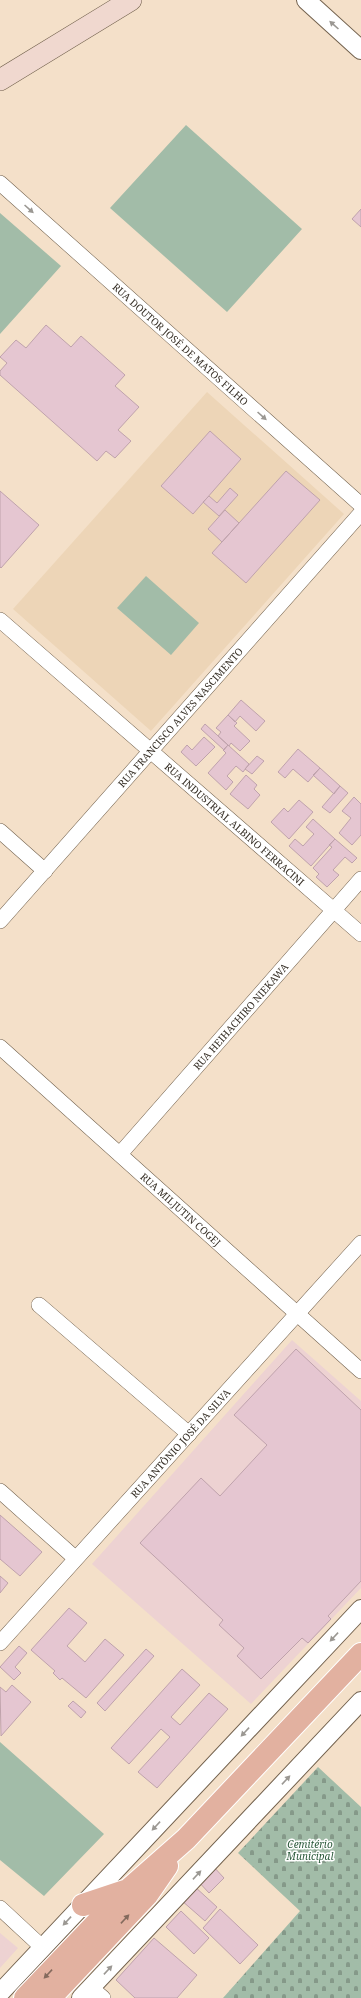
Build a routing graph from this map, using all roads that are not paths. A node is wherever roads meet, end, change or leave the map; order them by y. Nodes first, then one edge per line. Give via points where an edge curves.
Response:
1 (131, 0) edge
2 (306, 0) edge
3 (361, 50) edge
4 (0, 80) edge
5 (0, 183) edge
6 (361, 505) edge
7 (361, 513) edge
8 (0, 620) edge
9 (150, 752) junction
10 (0, 831) edge
11 (45, 871) junction
12 (361, 879) edge
13 (334, 910) junction
14 (0, 921) edge
15 (361, 934) edge
16 (0, 1047) edge
17 (120, 1154) junction
18 (361, 1243) edge
19 (39, 1305) dead end
20 (299, 1314) junction
21 (361, 1371) edge
22 (189, 1434) junction
23 (0, 1491) edge
24 (75, 1558) junction
25 (361, 1609) edge
26 (0, 1643) edge
27 (361, 1654) edge
28 (361, 1701) edge
29 (186, 1839) junction
30 (128, 1890) junction
31 (83, 1905) junction
32 (0, 1908) edge
33 (42, 1948) junction
34 (74, 1972) junction
35 (0, 1992) edge
36 (92, 1995) edge
37 (25, 1998) edge
38 (50, 1998) edge

1 - 4 main road
3 -> 2 street
5 -> 6 street, RUA DOUTOR JOSÉ DE MATOS FILHO
7 - 9 street, RUA FRANCISCO ALVES NASCIMENTO
8 - 9 street, RUA INDUSTRIAL ALBINO FERRACINI
9 - 11 street, RUA FRANCISCO ALVES NASCIMENTO
9 - 13 street, RUA INDUSTRIAL ALBINO FERRACINI
10 - 11 street
11 - 14 street, RUA FRANCISCO ALVES NASCIMENTO
12 - 13 street, RUA HEIHACHIRO NIEKAWA
13 - 15 street, RUA INDUSTRIAL ALBINO FERRACINI
13 - 17 street, RUA HEIHACHIRO NIEKAWA
16 - 17 street, RUA MILJUTIN COGEJ
17 - 20 street, RUA MILJUTIN COGEJ
18 - 20 street, RUA ANTÔNIO JOSÉ DA SILVA
19 - 22 street
20 - 21 street, RUA MILJUTIN COGEJ
20 - 22 street, RUA ANTÔNIO JOSÉ DA SILVA
22 - 24 street, RUA ANTÔNIO JOSÉ DA SILVA
23 - 24 street
24 - 26 street, RUA ANTÔNIO JOSÉ DA SILVA
25 -> 31 street
27 - 29 main road
36 -> 28 street
29 - 30 main road
34 -> 29 main road via 147,1895
30 - 31 main road
30 -> 37 main road
31 -> 33 street
32 - 33 street
33 - 35 street
34 - 36 street
34 - 38 main road

